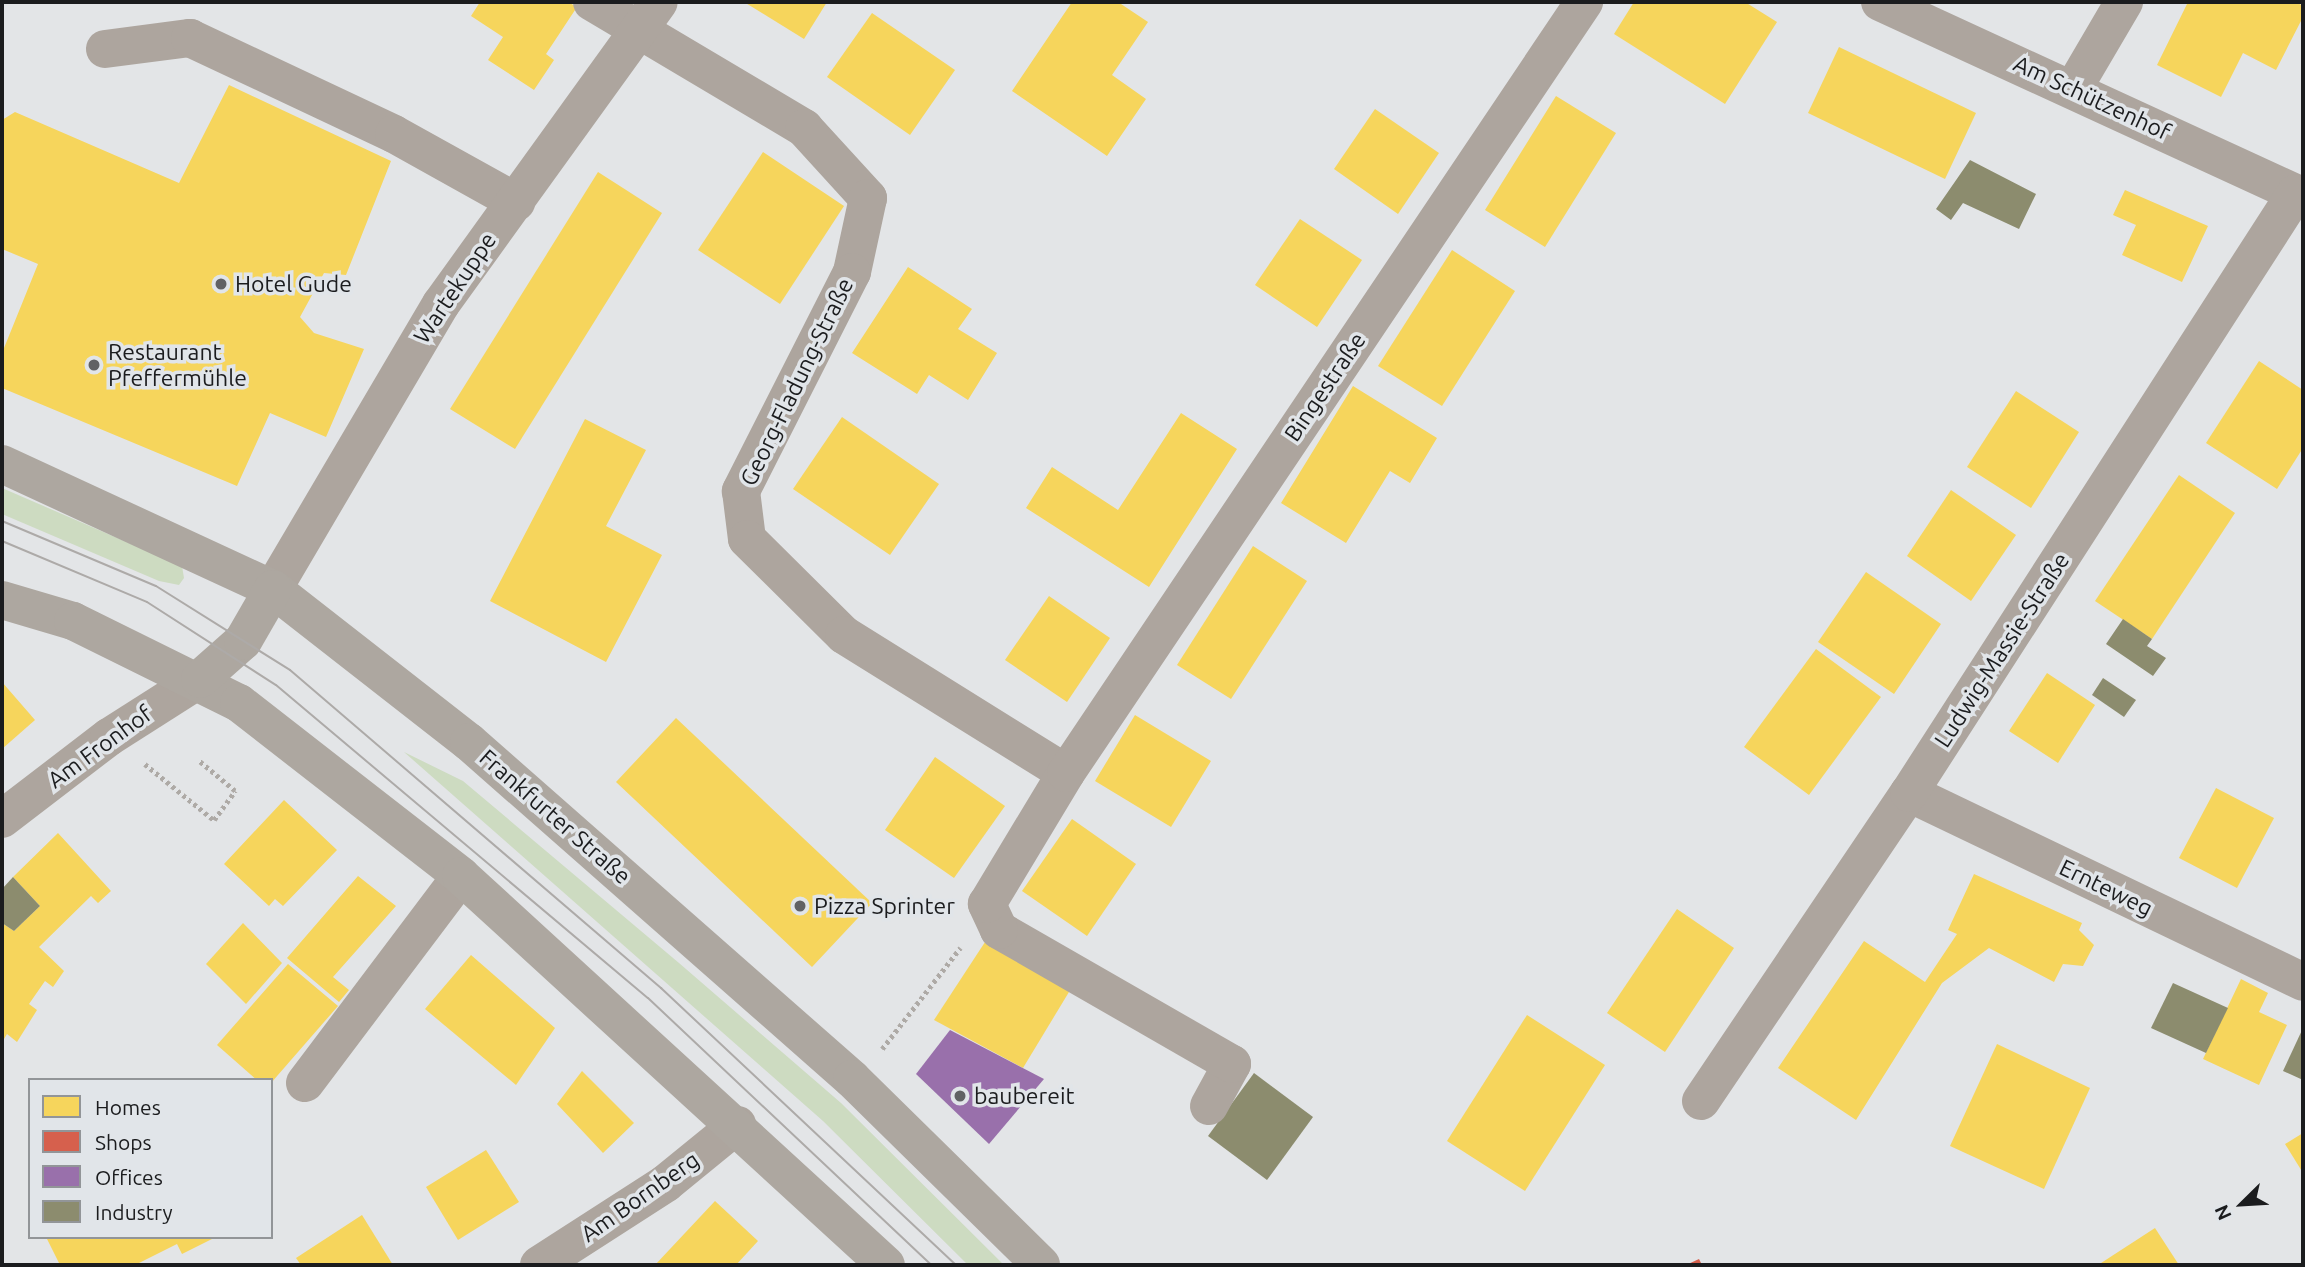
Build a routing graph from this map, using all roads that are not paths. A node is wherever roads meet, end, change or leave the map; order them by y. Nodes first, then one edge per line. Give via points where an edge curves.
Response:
1 (592, 2) edge
2 (1584, 2) edge
3 (1880, 2) edge
4 (2124, 2) edge
5 (650, 16) edge
6 (105, 49) dead end
7 (2073, 89) junction
8 (2299, 195) edge
9 (516, 202) junction
10 (2, 464) edge
11 (273, 589) junction
12 (2, 600) edge
13 (200, 679) junction
14 (1066, 773) junction
15 (1909, 793) junction
16 (2, 819) edge
17 (461, 877) junction
18 (2303, 982) edge
19 (305, 1083) dead end
20 (1701, 1101) dead end
21 (1209, 1106) dead end
22 (737, 1125) junction
23 (539, 1265) edge
24 (886, 1265) edge
25 (1041, 1265) edge

1 - 5 street
2 - 14 street, Bingestraße
3 - 7 street, Am Schützenhof
4 - 7 street
5 - 9 street, Wartekuppe
5 - 14 street, Georg-Fladung-Straße via 804,128 867,198 852,272 741,491 747,538 844,635
6 - 9 street via 190,38 394,134
7 - 8 street, Am Schützenhof
8 - 15 street, Ludwig-Massie-Straße
9 - 11 street, Wartekuppe via 441,304
10 - 11 main road, Frankfurter Straße
11 - 13 main road via 243,640
11 - 25 main road, Frankfurter Straße via 480,751 852,1079
12 - 13 main road via 73,621
13 - 16 street, Am Fronhof via 109,737
13 - 17 main road
14 - 21 street, Bingestraße via 987,904 999,929 1232,1064
15 - 18 street, Ernteweg
15 - 20 street, Ludwig-Massie-Straße
17 - 19 street
17 - 22 main road
22 - 23 street, Am Bornberg via 666,1183
22 - 24 main road

